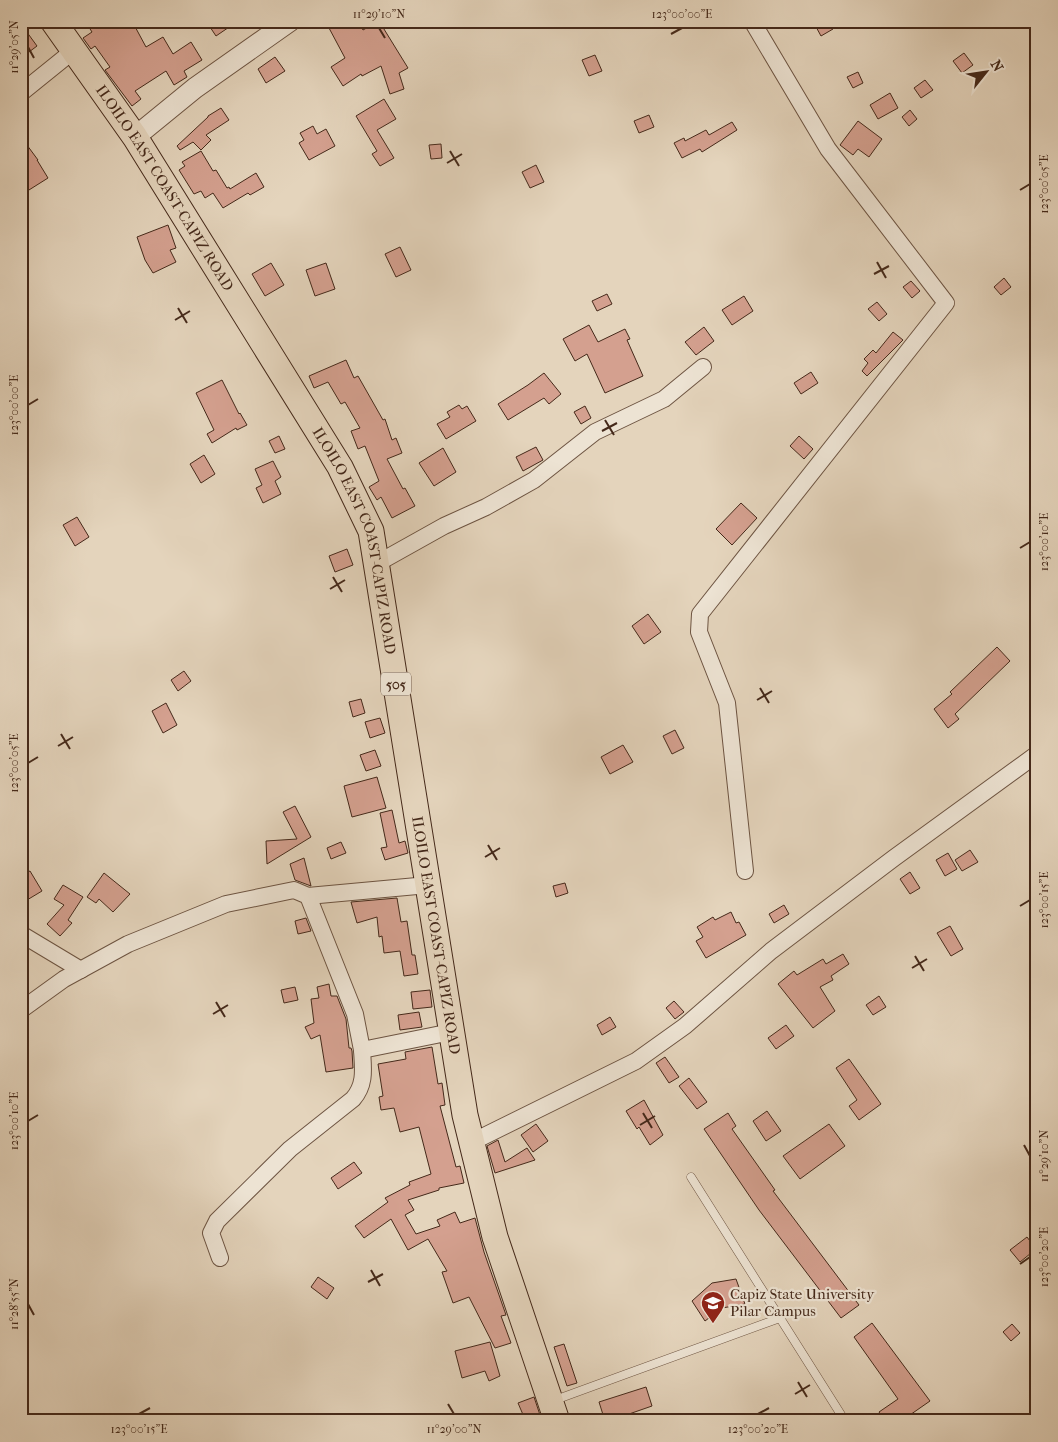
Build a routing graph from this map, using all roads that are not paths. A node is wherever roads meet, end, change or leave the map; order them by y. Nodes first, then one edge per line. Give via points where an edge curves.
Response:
1 (53, 21) edge
2 (290, 21) edge
3 (752, 21) edge
4 (73, 51) junction
5 (21, 93) edge
6 (135, 137) junction
7 (703, 367) dead end
8 (376, 564) junction
9 (1037, 754) edge
10 (745, 871) dead end
11 (428, 885) junction
12 (308, 896) junction
13 (21, 934) edge
14 (81, 970) junction
15 (21, 1010) edge
16 (451, 1032) junction
17 (362, 1050) junction
18 (472, 1142) junction
19 (690, 1177) dead end
20 (220, 1258) dead end
21 (780, 1318) junction
22 (554, 1411) edge
23 (845, 1421) edge

1 - 4 main road, ILOILO EAST COAST-CAPIZ ROAD / 505
2 - 6 street via 194,88
3 - 10 street via 828,149 946,303 700,614 699,632 728,703
4 - 5 street
4 - 6 main road, ILOILO EAST COAST-CAPIZ ROAD / 505
6 - 8 main road, ILOILO EAST COAST-CAPIZ ROAD / 505 via 340,468 371,531
7 - 8 street via 664,399 595,432 534,480
8 - 11 main road, ILOILO EAST COAST-CAPIZ ROAD / 505
9 - 18 street via 772,951 685,1026 636,1061
11 - 12 street
11 - 16 main road, ILOILO EAST COAST-CAPIZ ROAD / 505
12 - 14 street via 294,890 226,904 128,944
12 - 17 street via 355,1014
13 - 14 street
14 - 15 street
16 - 17 street
16 - 18 main road, ILOILO EAST COAST-CAPIZ ROAD / 505
17 - 20 street via 363,1081 359,1092 290,1149 217,1221 211,1233
18 - 22 main road, ILOILO EAST COAST-CAPIZ ROAD / 505 via 495,1237
19 - 21 lane
21 - 22 lane
21 - 23 lane

